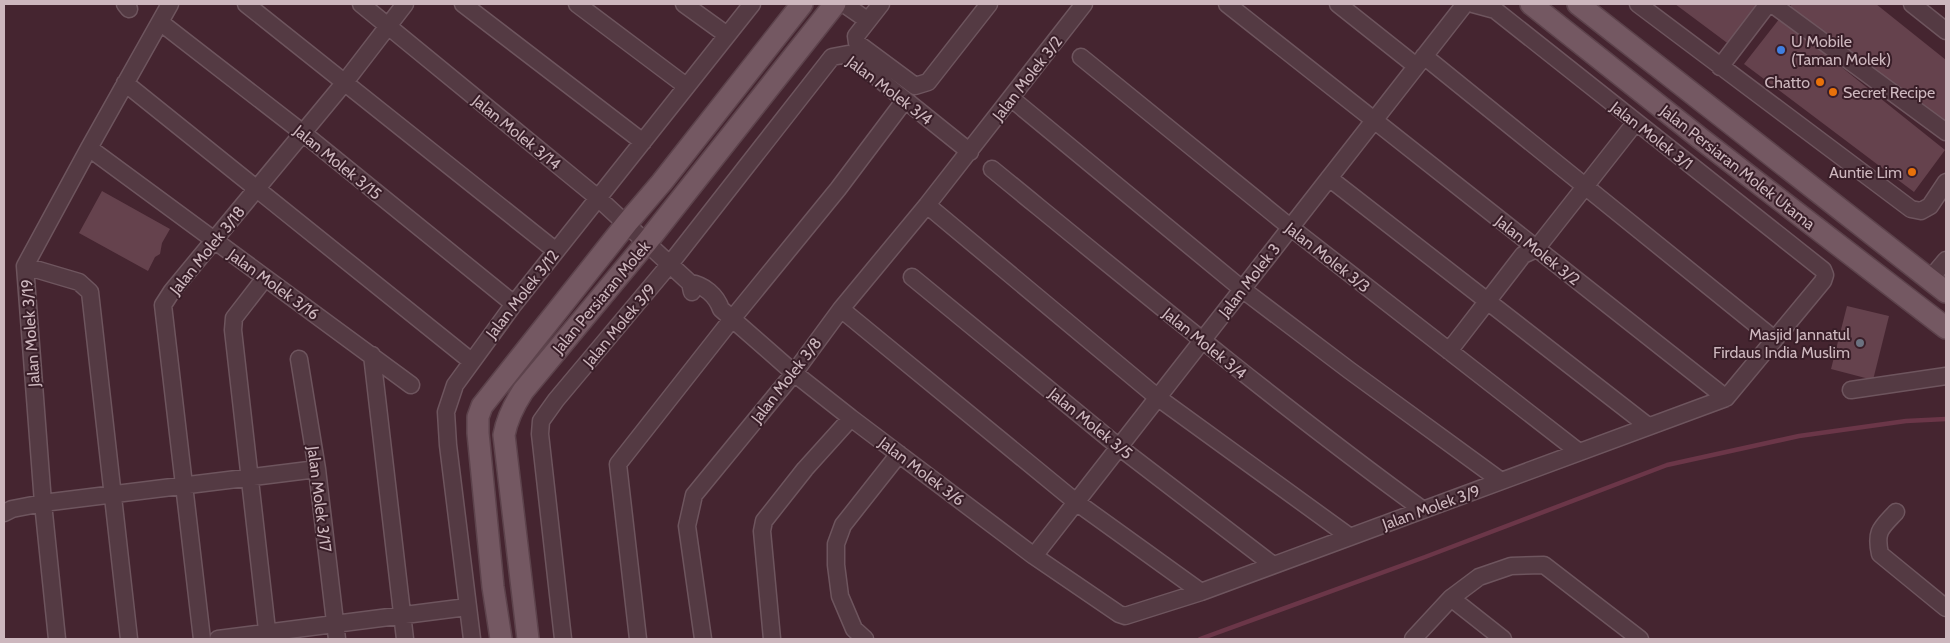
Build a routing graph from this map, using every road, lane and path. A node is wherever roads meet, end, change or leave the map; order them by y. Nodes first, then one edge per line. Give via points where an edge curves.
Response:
1 (170, 4) edge
2 (246, 4) edge
3 (361, 4) edge
4 (404, 4) edge
5 (463, 4) edge
6 (577, 4) edge
7 (684, 4) edge
8 (752, 4) edge
9 (802, 4) edge
10 (835, 4) edge
11 (844, 4) edge
12 (881, 4) edge
13 (989, 4) edge
14 (1084, 4) edge
15 (1227, 4) edge
16 (1338, 4) edge
17 (1465, 4) edge
18 (1473, 4) edge
19 (1531, 4) edge
20 (1578, 4) edge
21 (1638, 4) edge
22 (1768, 4) edge
23 (1772, 4) edge
24 (1912, 4) edge
25 (867, 20) junction
26 (160, 22) junction
27 (388, 26) junction
28 (1946, 31) edge
29 (727, 35) junction
30 (1081, 56) dead end
31 (832, 57) joint
32 (1420, 61) junction
33 (1720, 66) junction
34 (344, 82) junction
35 (125, 83) junction
36 (686, 86) junction
37 (1012, 98) junction
38 (905, 100) junction
39 (1374, 120) junction
40 (1635, 123) junction
41 (1946, 132) edge
42 (303, 133) junction
43 (642, 142) junction
44 (89, 148) junction
45 (970, 152) junction
46 (992, 170) dead end
47 (1329, 178) junction
48 (1946, 182) edge
49 (1586, 186) junction
50 (256, 188) junction
51 (598, 198) junction
52 (928, 206) junction
53 (627, 223) junction
54 (1290, 228) junction
55 (215, 241) junction
56 (647, 242) junction
57 (1536, 249) junction
58 (556, 251) junction
59 (1946, 260) edge
60 (670, 264) junction
61 (25, 266) junction
62 (912, 276) dead end
63 (265, 278) junction
64 (1938, 285) edge
65 (1242, 289) junction
66 (1487, 301) junction
67 (514, 304) junction
68 (841, 309) junction
69 (726, 314) junction
70 (1946, 328) edge
71 (1774, 339) junction
72 (1202, 341) junction
73 (1450, 351) junction
74 (372, 355) junction
75 (299, 359) dead end
76 (471, 361) junction
77 (794, 373) junction
78 (1946, 376) edge
79 (411, 385) dead end
80 (1851, 390) dead end
81 (1158, 397) junction
82 (1726, 398) junction
83 (851, 418) junction
84 (1648, 426) junction
85 (1119, 447) junction
86 (1579, 452) junction
87 (899, 454) junction
88 (317, 469) junction
89 (251, 476) junction
90 (1501, 481) junction
91 (186, 485) junction
92 (112, 494) junction
93 (1076, 502) junction
94 (43, 503) junction
95 (1424, 510) junction
96 (1896, 512) dead end
97 (4, 514) edge
98 (1350, 537) junction
99 (1034, 556) junction
100 (1273, 565) junction
101 (1201, 592) junction
102 (1451, 598) junction
103 (467, 607) junction
104 (1946, 608) edge
105 (1134, 614) joint
106 (403, 616) junction
107 (336, 632) edge
108 (268, 636) edge
109 (57, 639) edge
110 (129, 639) edge
111 (202, 639) edge
112 (218, 639) edge
113 (405, 639) edge
114 (472, 639) edge
115 (501, 639) edge
116 (528, 639) edge
117 (563, 639) edge
118 (638, 639) edge
119 (703, 639) edge
120 (772, 639) edge
121 (865, 639) edge
122 (1413, 639) edge
123 (1504, 639) edge
124 (1640, 639) edge

1 - 26 street, Jalan Molek 3/19
2 - 34 street
3 - 27 street, Jalan Molek 3/14
4 - 27 street, Jalan Molek 3/18
5 - 43 street
6 - 36 street
7 - 29 street
8 - 29 street, Jalan Molek 3/12
9 - 53 main road, Jalan Persiaran Molek
10 - 56 main road, Jalan Persiaran Molek
11 - 25 street
12 - 25 street
13 - 25 street via 928,82 915,86 857,43 856,36
14 - 37 street, Jalan Molek 3/2
15 - 39 street, Jalan Molek 3/2
16 - 32 street
17 - 32 street, Jalan Molek 3
18 - 40 street, Jalan Molek 3/1 via 1495,10
19 - 70 main road, Jalan Persiaran Molek Utama
20 - 64 main road, Jalan Persiaran Molek Utama
21 - 33 street
22 - 33 street
23 - 41 street
24 - 28 street
26 - 35 street, Jalan Molek 3/19
26 - 42 street, Jalan Molek 3/15
27 - 34 street, Jalan Molek 3/18
27 - 51 street, Jalan Molek 3/14
29 - 36 street, Jalan Molek 3/12
30 - 54 street, Jalan Molek 3/3
31 - 38 street, Jalan Molek 3/4 via 848,54
31 - 60 street, Jalan Molek 3/9
32 - 39 street, Jalan Molek 3
32 - 49 street
33 - 48 street via 1911,209 1921,211 1930,206
34 - 42 street, Jalan Molek 3/18
34 - 58 street
35 - 44 street, Jalan Molek 3/19
35 - 50 street
36 - 43 street, Jalan Molek 3/12
37 - 45 street, Jalan Molek 3/2
37 - 65 street
38 - 45 street, Jalan Molek 3/4
38 - 69 street via 838,189
39 - 47 street, Jalan Molek 3
39 - 57 street, Jalan Molek 3/2
40 - 49 street
40 - 71 street, Jalan Molek 3/1 via 1823,270 1823,281
42 - 50 street, Jalan Molek 3/18
42 - 67 street, Jalan Molek 3/15
43 - 51 street, Jalan Molek 3/12
44 - 55 street, Jalan Molek 3/16
44 - 61 street, Jalan Molek 3/19
45 - 52 street, Jalan Molek 3/8
46 - 72 street, Jalan Molek 3/4
47 - 54 street, Jalan Molek 3
47 - 66 street
49 - 57 street
49 - 71 street
50 - 55 street, Jalan Molek 3/18
50 - 76 street
51 - 53 street, Jalan Molek 3/14
51 - 58 street, Jalan Molek 3/12
52 - 68 street, Jalan Molek 3/8
52 - 81 street
53 - 56 street, Jalan Molek 3/14
53 - 115 main road, Jalan Persiaran Molek via 488,396 478,417 493,587
54 - 65 street, Jalan Molek 3
54 - 73 street, Jalan Molek 3/3
55 - 63 street, Jalan Molek 3/16
55 - 91 street, Jalan Molek 3/18 via 163,305
56 - 60 street, Jalan Molek 3/14
56 - 116 main road, Jalan Persiaran Molek via 523,391 506,422 504,435
57 - 66 street via 1523,255
57 - 82 street, Jalan Molek 3/2
58 - 67 street, Jalan Molek 3/12
59 - 64 street
60 - 69 street, Jalan Molek 3/6 via 690,283 693,292 711,308
60 - 117 street, Jalan Molek 3/9 via 556,400 542,422 540,434
61 - 92 street via 79,282 90,292
61 - 94 street, Jalan Molek 3/19
62 - 85 street, Jalan Molek 3/5
63 - 74 street, Jalan Molek 3/16
63 - 89 street via 234,318 233,330
65 - 72 street, Jalan Molek 3
65 - 90 street
66 - 73 street
66 - 84 street
67 - 76 street, Jalan Molek 3/12
68 - 77 street, Jalan Molek 3/8
68 - 93 street
69 - 77 street, Jalan Molek 3/6
69 - 118 street via 618,464
71 - 82 street
72 - 81 street, Jalan Molek 3
72 - 95 street, Jalan Molek 3/4
73 - 86 street, Jalan Molek 3/3
74 - 79 street, Jalan Molek 3/16
74 - 106 street
75 - 88 street, Jalan Molek 3/17
76 - 103 street, Jalan Molek 3/12 via 455,385 446,412
77 - 83 street, Jalan Molek 3/6
77 - 119 street, Jalan Molek 3/8 via 694,495 687,526
78 - 80 street
81 - 85 street, Jalan Molek 3
81 - 98 street
82 - 84 street, Jalan Molek 3/9
83 - 87 street, Jalan Molek 3/6
83 - 120 street via 764,521 762,531
84 - 86 street, Jalan Molek 3/9
85 - 93 street, Jalan Molek 3
85 - 100 street, Jalan Molek 3/5
86 - 90 street, Jalan Molek 3/9
87 - 99 street, Jalan Molek 3/6
87 - 121 street via 844,525 836,544 840,596 854,628
88 - 89 street
88 - 107 street, Jalan Molek 3/17
89 - 91 street
89 - 108 street
90 - 95 street, Jalan Molek 3/9
91 - 92 street
91 - 111 street, Jalan Molek 3/18
92 - 94 street
92 - 110 street
93 - 99 street, Jalan Molek 3
93 - 101 street
94 - 97 street via 12,509
94 - 109 street, Jalan Molek 3/19
95 - 98 street, Jalan Molek 3/9
96 - 104 street via 1879,531 1880,554
98 - 100 street, Jalan Molek 3/9
99 - 105 street, Jalan Molek 3/6 via 1119,614
100 - 101 street, Jalan Molek 3/9
101 - 105 street, Jalan Molek 3/9
102 - 122 street
102 - 123 street
102 - 124 street via 1479,576 1511,566 1544,566
103 - 106 street
103 - 114 street, Jalan Molek 3/12
106 - 107 street
106 - 113 street
107 - 108 street
108 - 112 street

